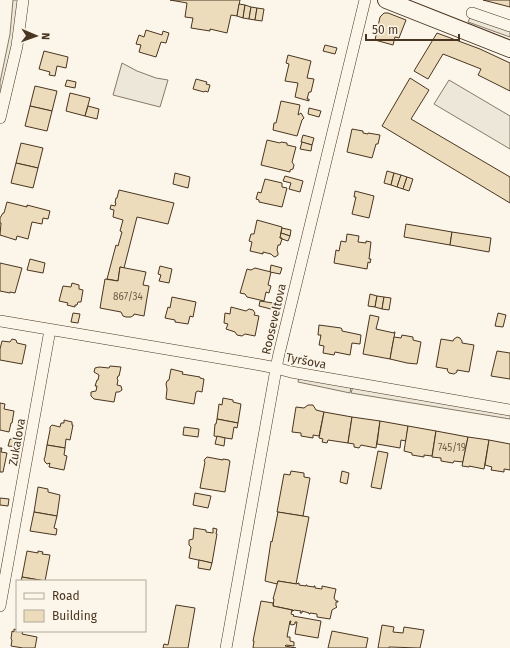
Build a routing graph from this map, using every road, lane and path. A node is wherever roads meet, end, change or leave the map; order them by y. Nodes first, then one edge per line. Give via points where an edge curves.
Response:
1 (23, 0) edge
2 (365, 0) edge
3 (386, 0) edge
4 (472, 13) dead end
5 (510, 26) edge
6 (510, 49) edge
7 (0, 118) edge
8 (0, 321) edge
9 (50, 330) junction
10 (276, 368) junction
11 (510, 410) edge
12 (0, 606) edge
13 (226, 648) edge

1 - 7 street via 15,58
2 - 10 street, Rooseveltova
3 - 6 main road
4 - 5 street
8 - 9 street, Tyršova
9 - 10 street, Tyršova
9 - 12 street, Zukalova
10 - 11 street, Tyršova
10 - 13 street, Rooseveltova

